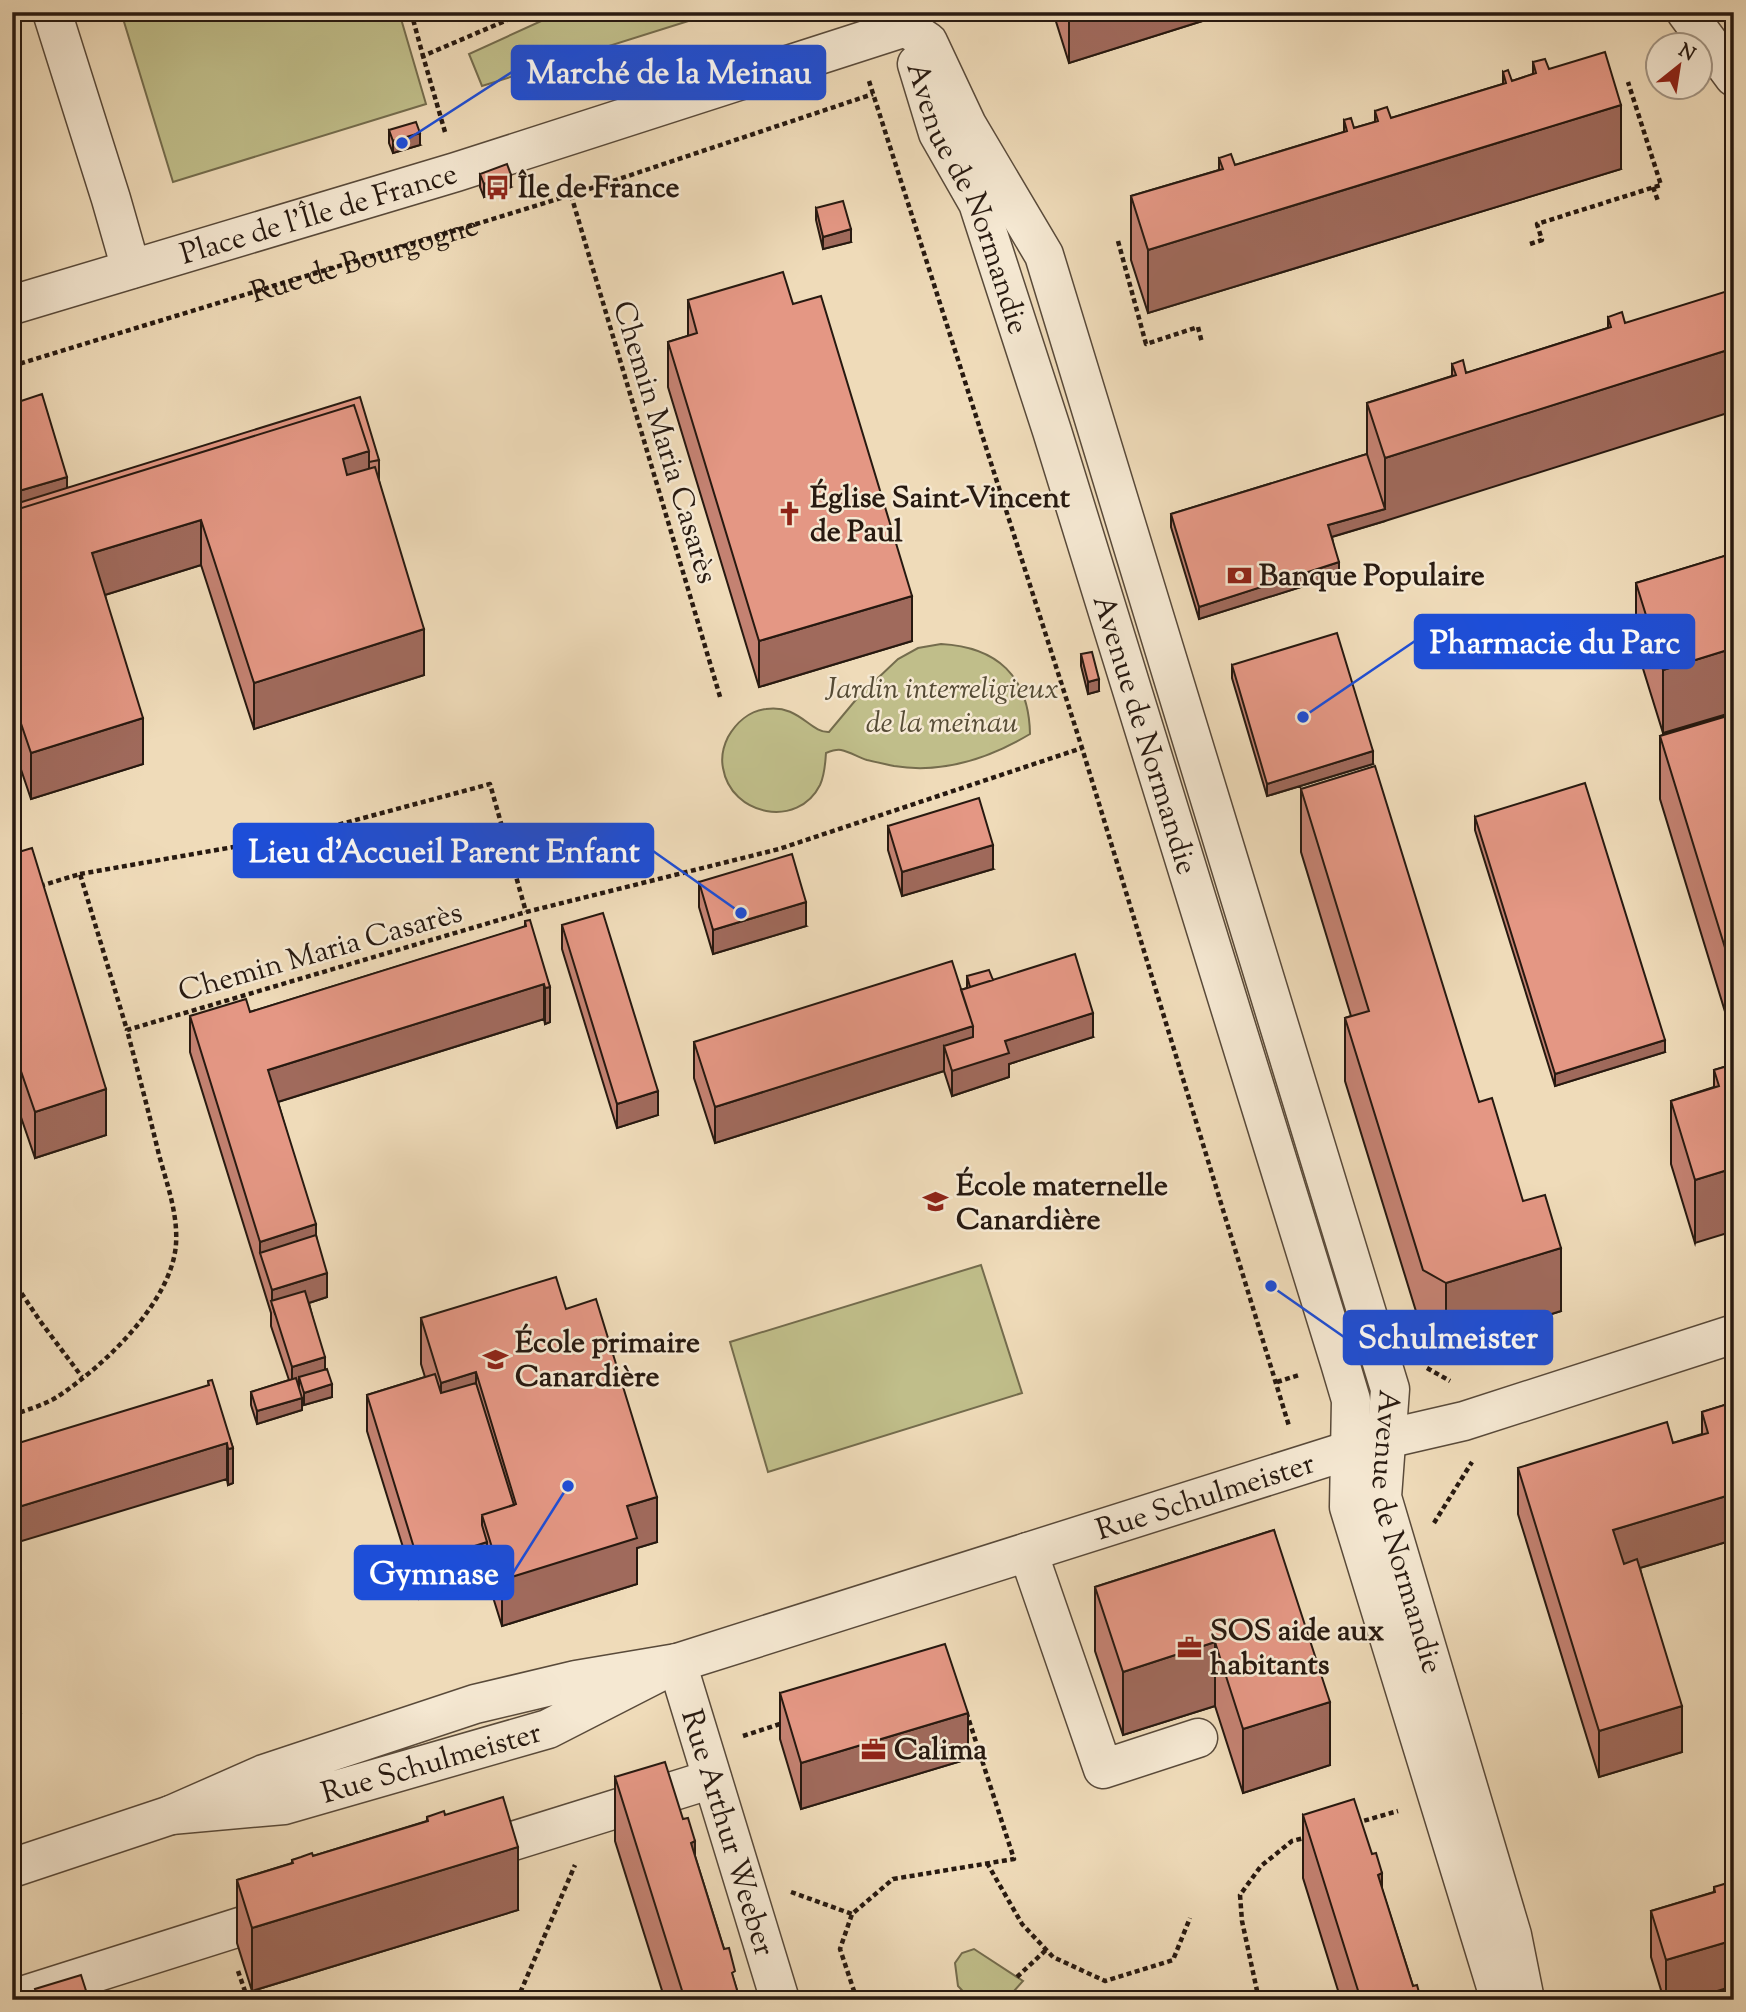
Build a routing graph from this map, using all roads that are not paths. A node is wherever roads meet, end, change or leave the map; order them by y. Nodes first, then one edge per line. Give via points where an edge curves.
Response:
1 (52, 12) edge
2 (1686, 12) edge
3 (903, 20) edge
4 (1734, 77) edge
5 (131, 269) junction
6 (12, 305) edge
7 (1734, 1334) edge
8 (1386, 1439) junction
9 (1350, 1450) junction
10 (1028, 1552) junction
11 (677, 1663) junction
12 (1198, 1738) dead end
13 (712, 1779) junction
14 (436, 1865) edge
15 (12, 1868) edge
16 (317, 1902) edge
17 (12, 1998) edge
18 (1521, 1998) edge
19 (780, 2000) edge

1 - 5 street
2 - 4 street
3 - 5 street, Place de l'Île de France via 856,43 456,172
3 - 8 street, Avenue de Normandie via 928,42 967,125 1044,255 1390,1389
3 - 9 street, Avenue de Normandie via 938,134 978,203 1056,444 1351,1400
5 - 6 street
7 - 8 street, Rue Schulmeister via 1464,1421
8 - 9 street, Rue Schulmeister
8 - 18 street, Avenue de Normandie via 1382,1497 1512,1935
9 - 10 street, Rue Schulmeister
9 - 18 street, Avenue de Normandie via 1349,1507 1438,1799
10 - 11 street, Rue Schulmeister
10 - 12 street via 1103,1769
11 - 13 street, Rue Arthur Weeber
11 - 15 street, Rue Schulmeister via 475,1704 264,1774 171,1815
13 - 14 street
13 - 19 street, Rue Arthur Weeber
16 - 17 street

